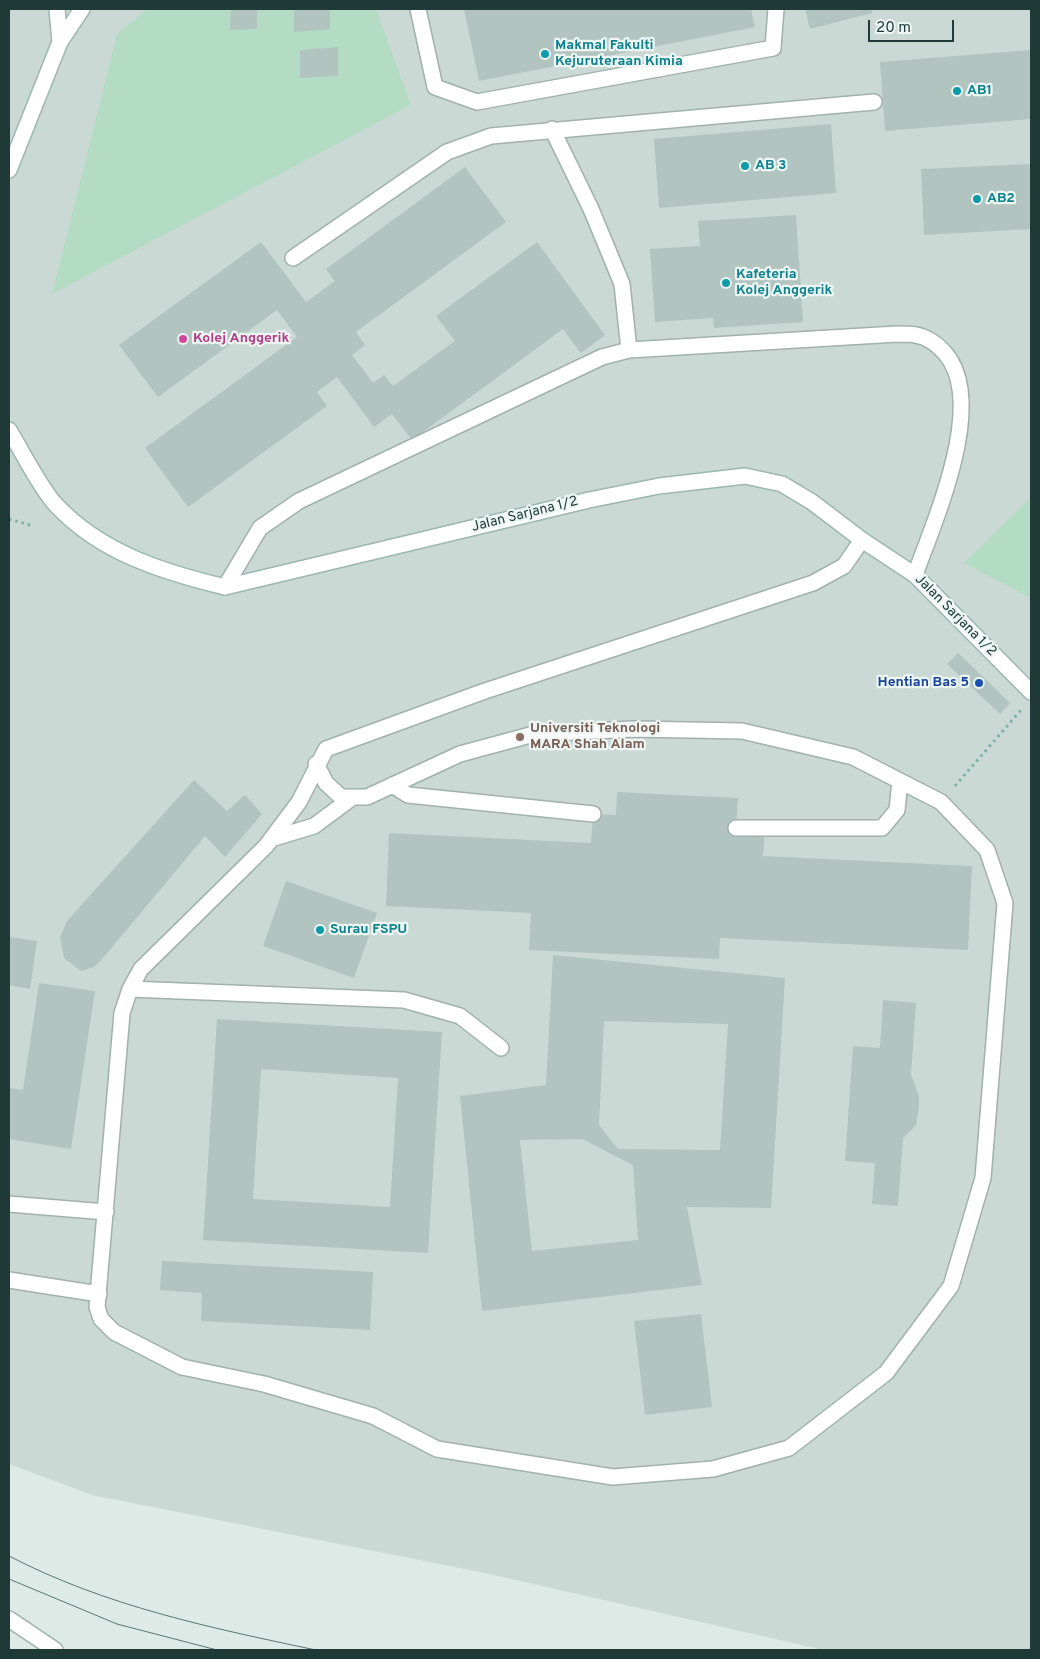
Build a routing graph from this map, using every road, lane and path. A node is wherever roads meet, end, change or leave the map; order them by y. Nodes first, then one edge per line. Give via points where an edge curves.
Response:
1 (58, 9) edge
2 (82, 9) edge
3 (418, 9) edge
4 (776, 9) edge
5 (60, 42) junction
6 (874, 102) dead end
7 (552, 129) junction
8 (9, 170) edge
9 (292, 258) dead end
10 (629, 350) junction
11 (9, 430) edge
12 (9, 519) edge
13 (33, 526) dead end
14 (862, 540) junction
15 (915, 575) junction
16 (225, 587) junction
17 (1031, 692) edge
18 (1025, 707) dead end
19 (316, 764) junction
20 (900, 781) junction
21 (392, 785) junction
22 (353, 797) junction
23 (941, 802) junction
24 (593, 814) dead end
25 (736, 828) dead end
26 (271, 839) junction
27 (130, 989) junction
28 (501, 1048) dead end
29 (9, 1204) edge
30 (106, 1212) junction
31 (9, 1280) edge
32 (99, 1294) junction
33 (9, 1620) edge
34 (55, 1650) edge

1 - 5 street
2 - 5 street
3 - 4 street via 434,87 477,102 773,48
5 - 8 street
6 - 7 street
7 - 9 street via 491,136 447,152
7 - 10 street via 591,209 622,284
10 - 15 street via 897,334 918,335 938,346 951,360 960,382 961,410 955,460
10 - 16 street via 602,357 299,502 260,528
11 - 16 street, Jalan Sarjana 1/2 via 55,503 78,525 122,554 174,575
12 - 13 path
14 - 15 street, Jalan Sarjana 1/2
14 - 16 street, Jalan Sarjana 1/2 via 782,484 745,476 659,486 589,500
14 - 19 street via 844,566 813,582 485,691 326,748
15 - 17 street, Jalan Sarjana 1/2
18 - 23 path
19 - 22 street via 326,783 340,797
19 - 26 street via 299,802
20 - 21 street via 853,757 742,731 633,730 534,734 460,754
20 - 23 street
20 - 25 street via 897,810 882,828
21 - 22 street via 367,797
21 - 24 street via 408,795
22 - 26 street via 314,826
23 - 32 street via 988,850 1005,903 983,1178 950,1286 886,1374 789,1448 713,1469 613,1477 437,1449 373,1416 264,1384 182,1367 114,1332 101,1319 97,1307
26 - 27 street via 140,969
27 - 28 street via 404,1000 460,1016
27 - 30 street via 122,1013
29 - 30 street
30 - 32 street
31 - 32 street
33 - 34 street

